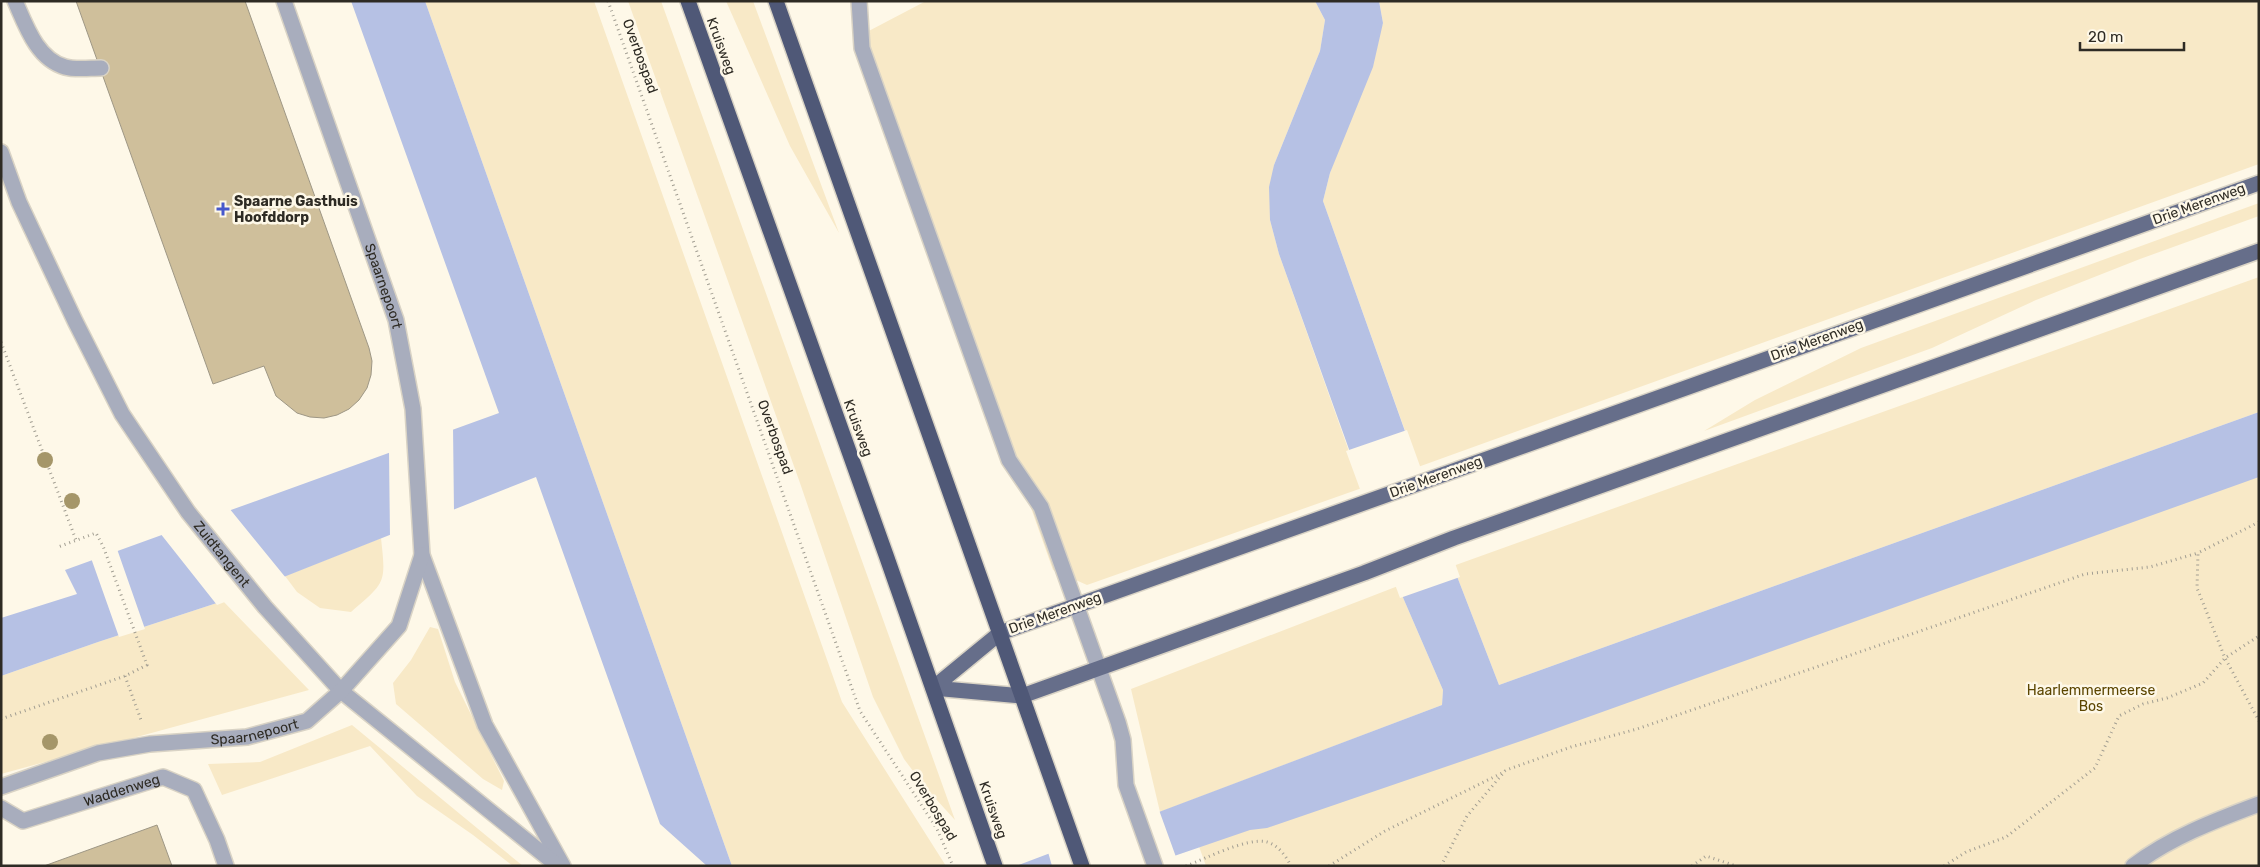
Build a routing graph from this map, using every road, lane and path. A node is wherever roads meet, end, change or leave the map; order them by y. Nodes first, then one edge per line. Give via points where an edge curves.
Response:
1 (16, 1) edge
2 (284, 1) edge
3 (608, 1) edge
4 (688, 1) edge
5 (776, 1) edge
6 (859, 1) edge
7 (100, 68) dead end
8 (1, 152) edge
9 (2259, 183) edge
10 (2259, 251) edge
11 (1, 342) edge
12 (2259, 522) edge
13 (76, 540) junction
14 (58, 548) dead end
15 (2198, 553) junction
16 (422, 555) junction
17 (1076, 607) junction
18 (1000, 633) junction
19 (2259, 636) edge
20 (2225, 658) junction
21 (1098, 668) junction
22 (933, 688) junction
23 (341, 690) junction
24 (1022, 696) junction
25 (1, 719) edge
26 (2259, 721) edge
27 (1505, 771) junction
28 (1, 787) edge
29 (2259, 804) edge
30 (1, 808) edge
31 (993, 861) edge
32 (226, 866) edge
33 (558, 866) edge
34 (563, 866) edge
35 (953, 866) edge
36 (1082, 866) edge
37 (1155, 866) edge
38 (1186, 866) edge
39 (1290, 866) edge
40 (1329, 866) edge
41 (1441, 866) edge
42 (1692, 866) edge
43 (1736, 866) edge
44 (1944, 866) edge
45 (2133, 866) edge

1 - 7 street via 30,37 51,59 66,68
2 - 16 street, Spaarnepoort via 396,320 414,409
3 - 35 path, Overbospad via 860,711 937,829
4 - 22 highway, Kruisweg
5 - 18 highway
6 - 17 street via 862,48 1009,460 1041,507
8 - 23 street, Zuidtangent via 19,202 122,414 188,512 265,607
9 - 17 main road, Drie Merenweg
10 - 21 main road
11 - 13 path
12 - 15 path
13 - 14 path
13 - 25 path via 96,533 147,665 126,676
15 - 20 path via 2197,588
15 - 27 path via 2150,567 2085,574 1637,729 1571,747
16 - 23 street, Spaarnepoort via 399,626
16 - 34 street, Spaarnepoort via 485,725
17 - 18 main road, Drie Merenweg
17 - 21 street
18 - 22 main road, Drie Merenweg
18 - 24 highway
19 - 20 path
20 - 26 path
20 - 44 path via 2203,682 2119,716 2095,768 2006,837 1966,852
21 - 24 main road
21 - 37 street via 1123,740 1126,785
22 - 24 main road
22 - 31 highway, Kruisweg
23 - 28 street, Spaarnepoort via 307,721 247,737 150,744 98,753
23 - 33 street, Zuidtangent
24 - 36 highway
27 - 40 path via 1385,831
27 - 41 path via 1467,816
29 - 45 street via 2186,835
30 - 32 street, Waddenweg via 23,821 163,777 194,790
38 - 39 path via 1252,842 1268,842 1285,854
42 - 43 path via 1706,856

